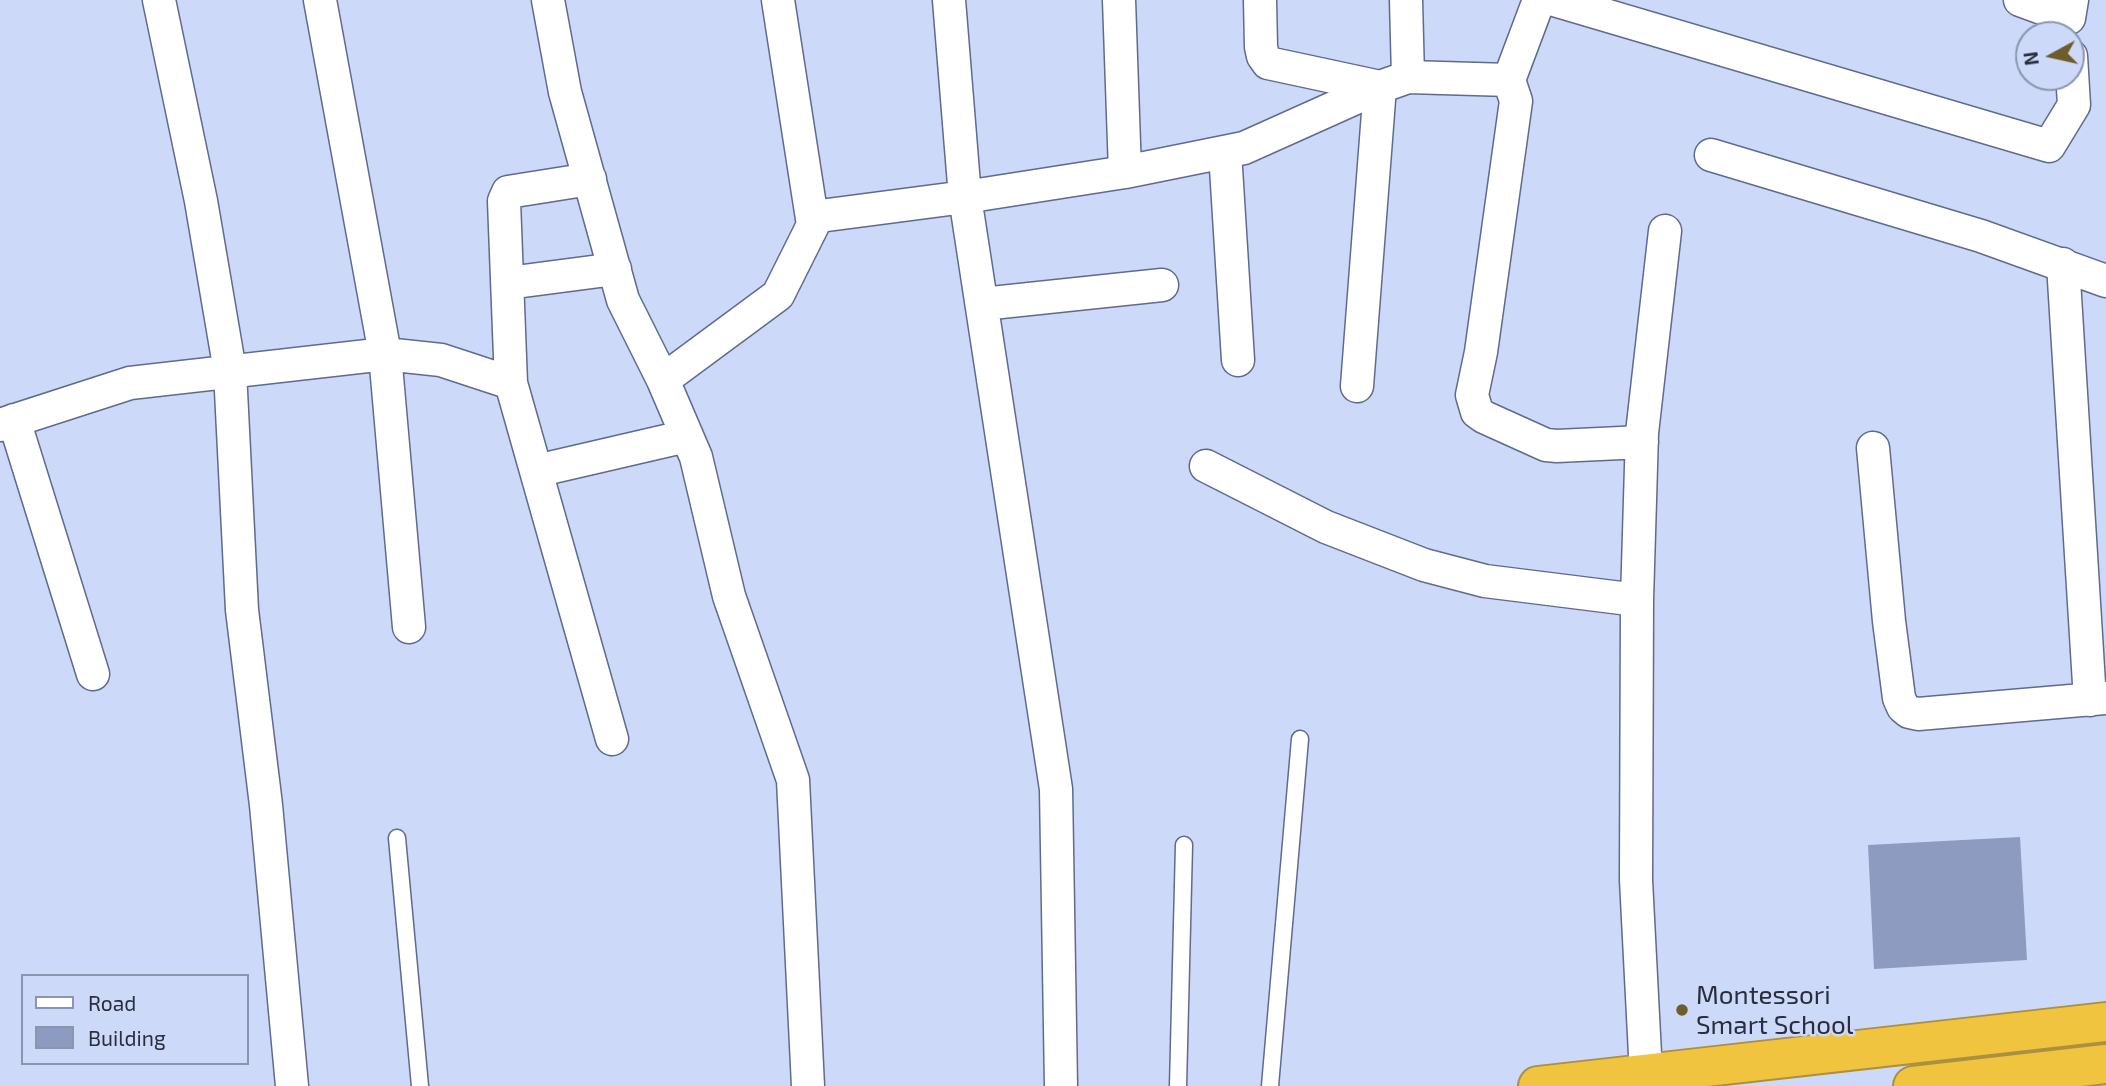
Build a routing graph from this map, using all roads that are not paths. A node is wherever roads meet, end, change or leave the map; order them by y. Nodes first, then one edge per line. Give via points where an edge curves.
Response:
1 (159, 0) edge
2 (320, 0) edge
3 (548, 0) edge
4 (778, 0) edge
5 (950, 0) edge
6 (1119, 0) edge
7 (1260, 0) edge
8 (1406, 0) edge
9 (1539, 0) edge
10 (1554, 0) edge
11 (2020, 0) edge
12 (2070, 18) edge
13 (1509, 80) junction
14 (1394, 82) junction
15 (2073, 91) edge
16 (1225, 152) junction
17 (1711, 155) dead end
18 (1125, 172) junction
19 (590, 178) junction
20 (965, 197) junction
21 (812, 217) junction
22 (1665, 231) dead end
23 (2063, 264) junction
24 (615, 270) junction
25 (2106, 281) edge
26 (508, 283) junction
27 (1162, 285) dead end
28 (982, 304) junction
29 (385, 354) junction
30 (1238, 360) dead end
31 (230, 371) junction
32 (663, 380) junction
33 (511, 383) junction
34 (1357, 386) dead end
35 (7, 422) edge
36 (687, 436) junction
37 (1642, 443) junction
38 (1874, 448) dead end
39 (1206, 466) dead end
40 (536, 471) junction
41 (1637, 600) junction
42 (409, 627) dead end
43 (93, 674) dead end
44 (2098, 699) edge
45 (612, 738) dead end
46 (1300, 738) dead end
47 (397, 838) dead end
48 (1184, 845) dead end
49 (2106, 1022) edge
50 (2106, 1064) edge
51 (1646, 1074) junction
52 (292, 1086) edge
53 (420, 1086) edge
54 (808, 1086) edge
55 (1061, 1086) edge
56 (1178, 1086) edge
57 (1270, 1086) edge
58 (1538, 1086) edge
59 (1913, 1086) edge

1 - 31 street
2 - 29 street
3 - 19 street via 565,92
4 - 21 street
5 - 20 street
6 - 18 street
7 - 14 street via 1261,47 1268,63
8 - 14 street
9 - 13 street
10 - 15 street via 2049,146 2074,105
11 - 12 street
13 - 14 street
13 - 37 street via 1516,101 1514,125 1474,404 1483,417 1546,444
14 - 16 street via 1244,148
14 - 34 street
16 - 18 street
16 - 30 street
17 - 23 street
18 - 20 street
19 - 24 street
19 - 26 street via 508,192 504,201
20 - 21 street
20 - 28 street
21 - 32 street via 813,225 778,295
22 - 37 street
23 - 25 street
23 - 44 street
24 - 26 street
24 - 32 street via 623,300
26 - 33 street
27 - 28 street
28 - 55 street via 1056,789
29 - 31 street
29 - 33 street via 442,360
29 - 42 street
31 - 35 street via 130,383
31 - 52 street via 242,610
32 - 36 street
33 - 40 street
35 - 43 street
36 - 40 street
36 - 54 street via 729,596 793,780
37 - 41 street
38 - 44 street via 1889,621 1903,707 1918,714
39 - 41 street via 1326,527 1424,565 1485,581
40 - 45 street
41 - 51 street via 1636,880
46 - 57 lane
47 - 53 lane
48 - 56 lane
49 - 51 highway
50 - 59 highway
51 - 58 highway

